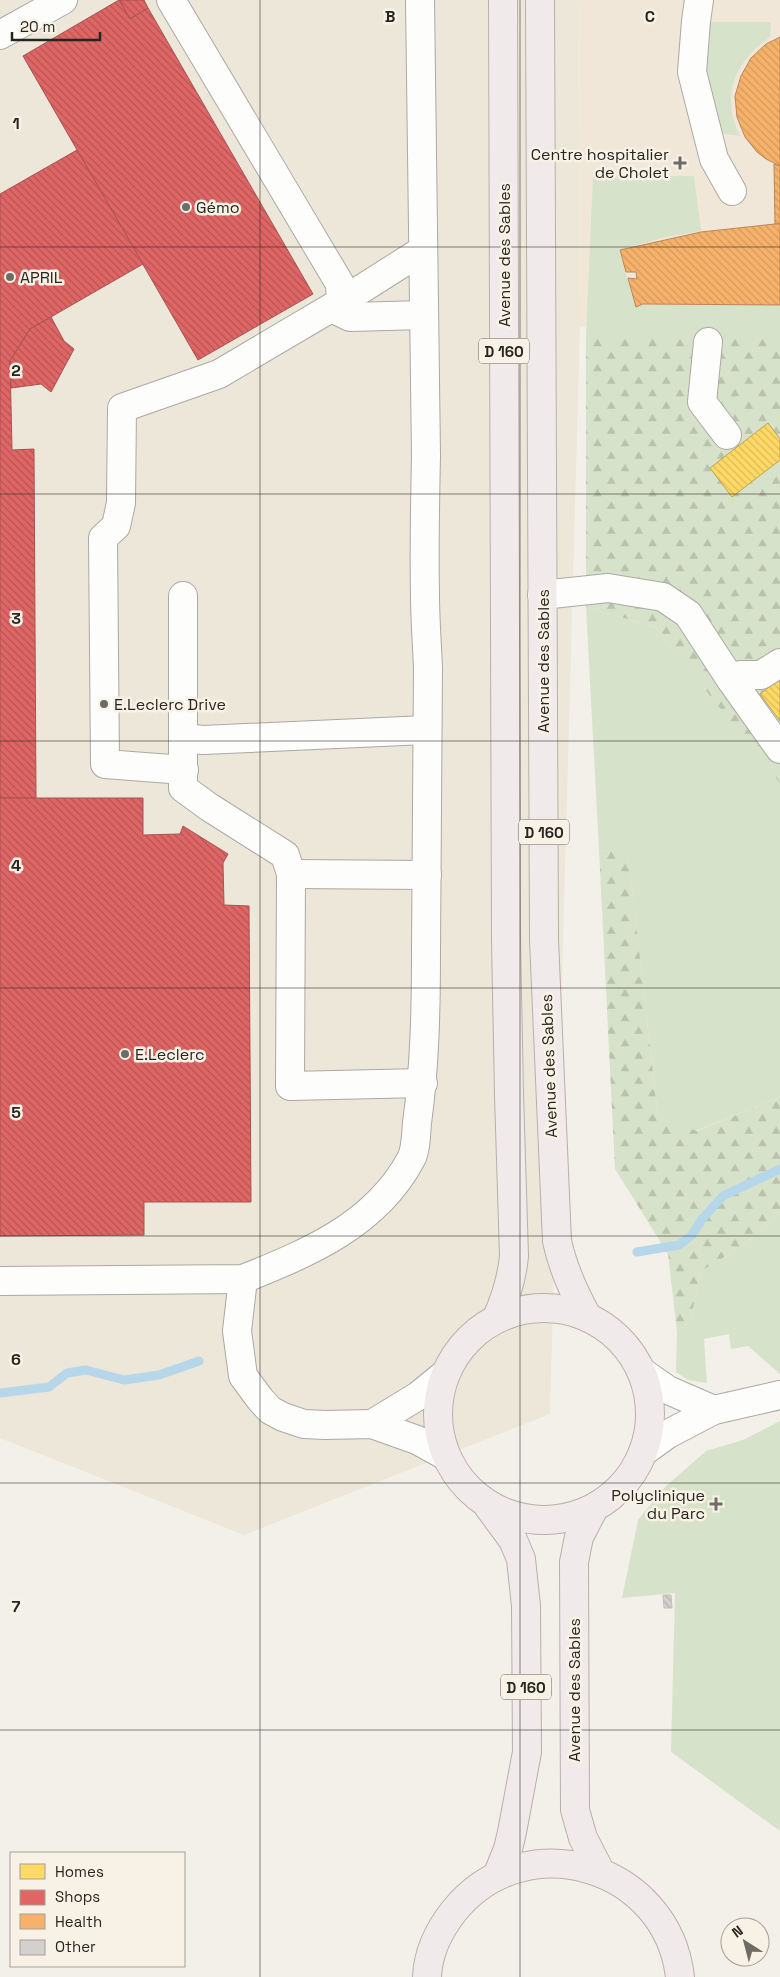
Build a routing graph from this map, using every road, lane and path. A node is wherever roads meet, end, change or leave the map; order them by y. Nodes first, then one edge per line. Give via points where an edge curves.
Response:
1 (63, 0) edge
2 (171, 0) edge
3 (420, 0) edge
4 (503, 0) edge
5 (540, 0) edge
6 (699, 0) edge
7 (0, 35) edge
8 (732, 191) dead end
9 (423, 250) junction
10 (337, 305) junction
11 (423, 316) junction
12 (708, 342) dead end
13 (727, 435) dead end
14 (183, 596) dead end
15 (542, 596) junction
16 (780, 663) edge
17 (731, 680) junction
18 (426, 730) junction
19 (184, 738) junction
20 (780, 749) edge
21 (184, 770) junction
22 (291, 874) junction
23 (427, 875) junction
24 (423, 1083) junction
25 (243, 1279) junction
26 (0, 1281) edge
27 (586, 1316) junction
28 (497, 1318) junction
29 (642, 1372) junction
30 (445, 1374) junction
31 (780, 1395) edge
32 (714, 1410) junction
33 (372, 1424) junction
34 (643, 1452) junction
35 (446, 1456) junction
36 (487, 1504) junction
37 (594, 1508) junction
38 (600, 1871) junction
39 (497, 1876) junction
40 (427, 1977) edge
41 (680, 1977) edge

1 - 7 street
2 - 10 street via 340,284
3 - 9 street
4 - 28 main road, Avenue des Sables / D 160 via 506,941 514,1256 508,1292
5 - 15 main road, Avenue des Sables / D 160
6 - 8 street via 692,72 714,159
9 - 10 street
9 - 11 street
10 - 11 street via 350,317
10 - 21 street via 219,374 122,408 121,503 116,526 103,538 105,764
11 - 18 street
12 - 13 street via 702,402
14 - 19 street
15 - 17 street via 608,588 663,597 688,614
15 - 27 main road, Avenue des Sables / D 160 via 544,940 557,1241 570,1286
16 - 17 street via 761,675 740,675
17 - 20 street
18 - 19 street via 203,740
18 - 23 street
19 - 21 street
21 - 22 street via 184,788 285,856
22 - 23 street
22 - 24 street via 290,1086
23 - 24 street
24 - 25 street via 413,1156 379,1204 348,1229
25 - 26 street
25 - 33 street via 238,1331 243,1376 260,1399 270,1410 304,1424
27 - 28 main road via 565,1309 542,1307 519,1310
27 - 29 main road via 610,1330 628,1349
28 - 30 main road via 476,1332 458,1351
29 - 32 street via 668,1390
29 - 34 main road via 650,1411
30 - 33 street via 418,1396
30 - 35 main road via 437,1415 439,1436
31 - 32 street
32 - 34 street via 668,1434
33 - 35 street via 417,1440
34 - 37 main road via 615,1493
35 - 36 main road via 470,1492
36 - 37 main road via 513,1516 540,1521 568,1518
36 - 39 main road, D 160 via 513,1540 521,1559 526,1606 526,1752 508,1850
37 - 38 main road, Avenue des Sables / D 160 via 579,1537 574,1562 575,1810 583,1838
38 - 39 main road via 566,1863 531,1865
38 - 41 main road via 627,1886 650,1907 667,1932 678,1961
39 - 40 main road via 465,1897 442,1927 428,1963

